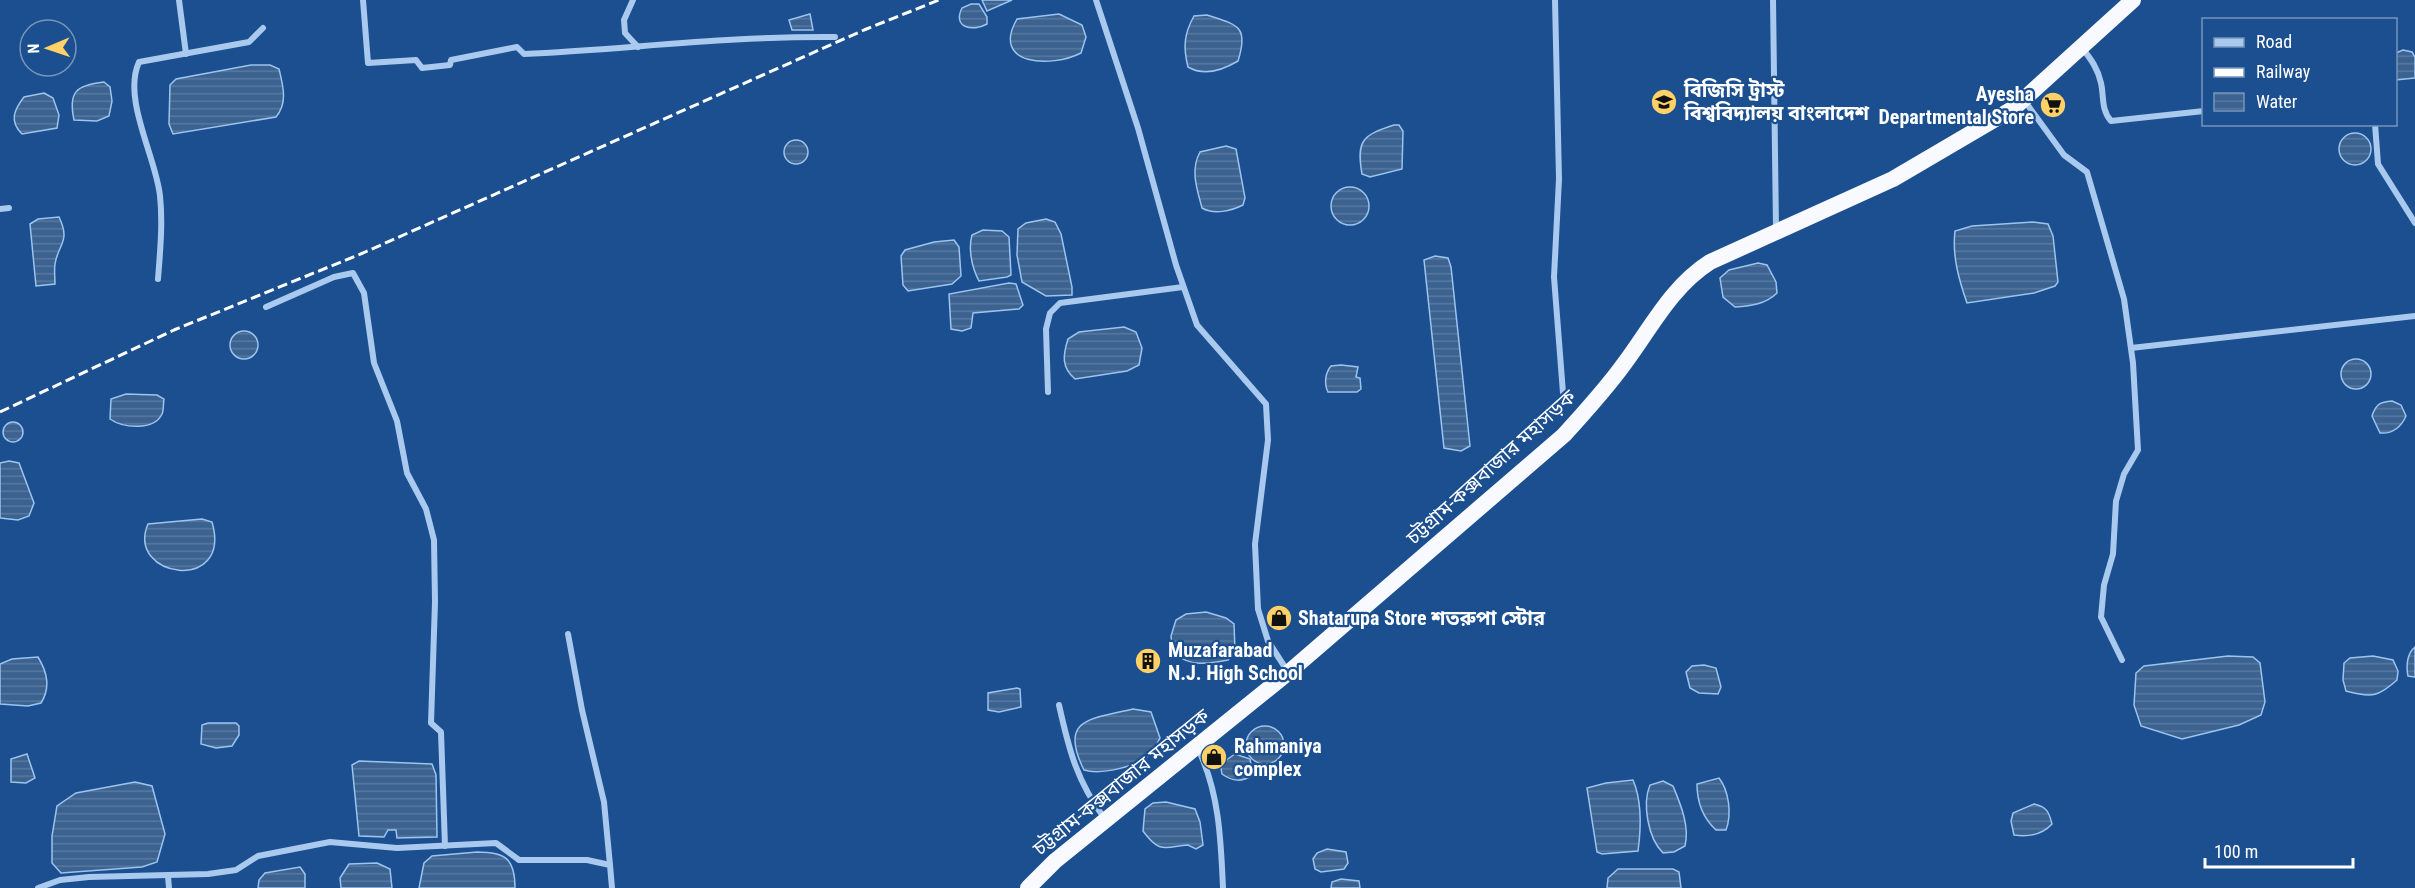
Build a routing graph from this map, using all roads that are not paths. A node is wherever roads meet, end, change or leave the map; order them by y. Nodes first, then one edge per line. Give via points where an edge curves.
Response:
1 (179, 0) edge
2 (363, 0) edge
3 (633, 0) edge
4 (1096, 0) edge
5 (1555, 0) edge
6 (1773, 0) edge
7 (2133, 0) edge
8 (263, 28) dead end
9 (835, 37) dead end
10 (638, 47) junction
11 (2082, 48) junction
12 (186, 54) junction
13 (2023, 100) junction
14 (2202, 111) edge
15 (2375, 126) edge
16 (9, 208) dead end
17 (0, 209) edge
18 (2415, 223) edge
19 (1776, 233) junction
20 (158, 279) dead end
21 (1183, 287) junction
22 (267, 307) dead end
23 (2415, 316) edge
24 (2131, 348) junction
25 (1048, 392) dead end
26 (1563, 393) dead end
27 (568, 634) dead end
28 (2122, 660) dead end
29 (1289, 672) junction
30 (1059, 705) dead end
31 (1197, 746) junction
32 (1106, 820) junction
33 (445, 846) junction
34 (610, 865) junction
35 (168, 876) junction
36 (38, 888) edge
37 (169, 888) edge
38 (612, 888) edge
39 (1028, 888) edge
40 (1223, 888) edge

1 - 12 street
2 - 10 street via 368,63 372,64 416,60 422,68 435,69 450,66 451,60 517,47 524,54
3 - 10 street via 624,20 625,33
4 - 21 street via 1122,75
5 - 26 street via 1559,179 1554,277
6 - 19 street
7 - 11 highway, চট্টগ্রাম-কক্সবাজার মহাসড়ক
8 - 12 street via 249,42
9 - 10 street via 762,36
11 - 13 highway, চট্টগ্রাম-কক্সবাজার মহাসড়ক
11 - 14 street via 2093,61 2110,121
12 - 20 street via 139,62 136,69 135,103 160,196
13 - 19 highway, চট্টগ্রাম-কক্সবাজার মহাসড়ক via 1893,178
13 - 24 street via 2064,155 2087,172 2092,183 2124,299
15 - 18 street via 2378,164
16 - 17 street
19 - 29 highway, চট্টগ্রাম-কক্সবাজার মহাসড়ক via 1691,274 1596,401 1564,435
21 - 25 street via 1060,303 1050,314 1046,329
21 - 29 street via 1197,325 1266,404 1268,440 1255,544 1258,609 1268,641
22 - 33 street via 353,273 364,293 374,363 397,421 407,473 426,509 434,540 431,723 441,732
23 - 24 street
24 - 28 street via 2138,450 2124,474 2116,501 2113,554 2104,585 2101,617
27 - 34 street via 604,802
29 - 31 highway, চট্টগ্রাম-কক্সবাজার মহাসড়ক
30 - 32 street via 1081,783
31 - 32 highway, চট্টগ্রাম-কক্সবাজার মহাসড়ক
31 - 40 street via 1209,769 1216,806
32 - 39 highway, চট্টগ্রাম-কক্সবাজার মহাসড়ক
33 - 34 street via 496,843 519,860 587,860
33 - 35 street via 397,848 330,842 258,856 236,870
34 - 38 street
35 - 36 street via 60,880
35 - 37 street

